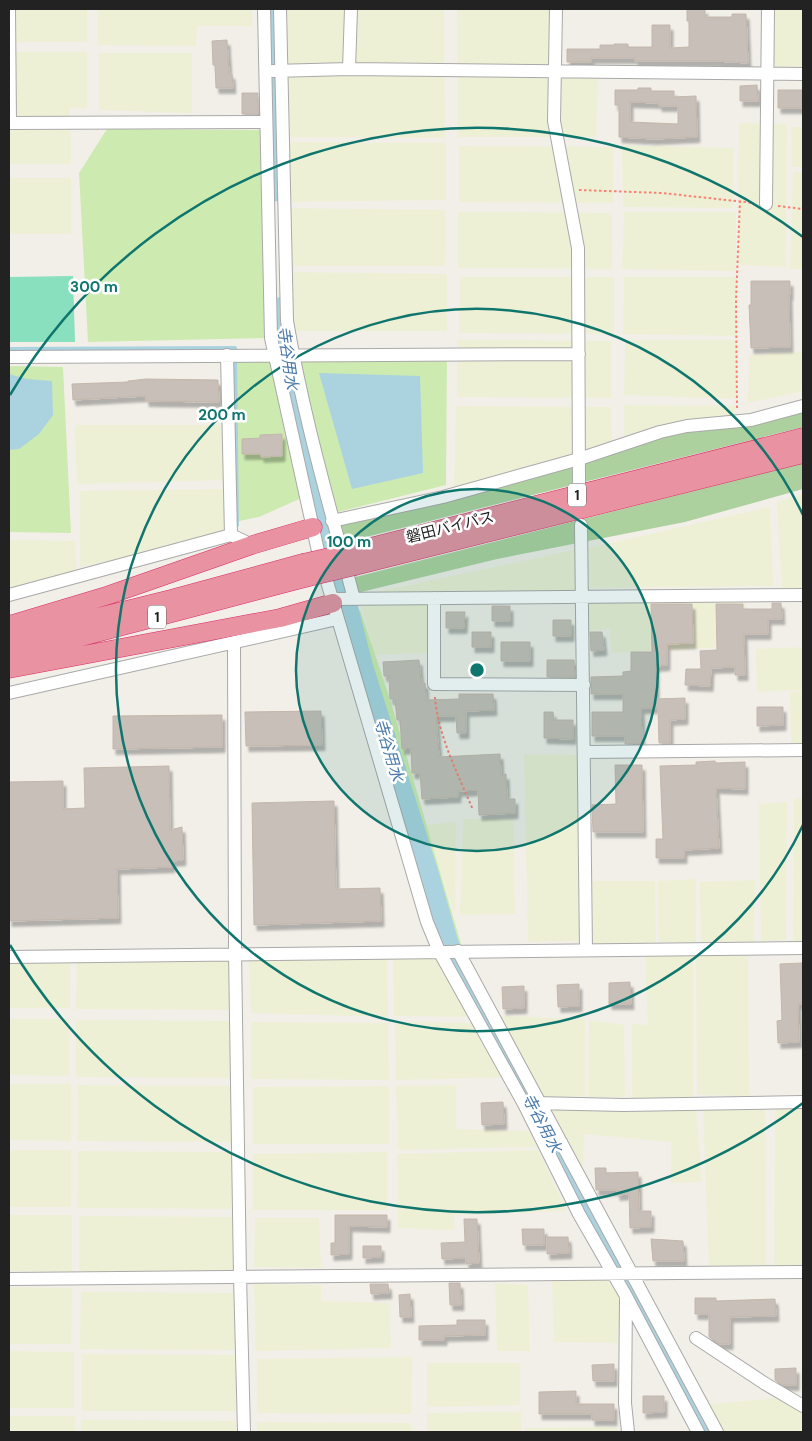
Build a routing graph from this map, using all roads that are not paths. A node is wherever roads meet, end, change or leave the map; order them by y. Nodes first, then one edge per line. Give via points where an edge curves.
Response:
1 (9, 9) edge
2 (264, 9) edge
3 (280, 9) edge
4 (350, 9) edge
5 (556, 9) edge
6 (768, 9) edge
7 (349, 69) junction
8 (281, 71) junction
9 (266, 72) junction
10 (555, 72) junction
11 (767, 73) junction
12 (803, 74) edge
13 (266, 122) junction
14 (10, 123) edge
15 (766, 204) road end
16 (579, 354) junction
17 (231, 355) junction
18 (285, 356) junction
19 (9, 357) edge
20 (803, 406) edge
21 (803, 437) edge
22 (803, 454) edge
23 (579, 459) junction
24 (580, 484) dead end
25 (332, 522) junction
26 (581, 525) dead end
27 (313, 527) junction
28 (231, 535) junction
29 (252, 545) junction
30 (353, 559) junction
31 (304, 570) junction
32 (9, 595) edge
33 (803, 595) edge
34 (582, 597) junction
35 (434, 598) junction
36 (341, 603) junction
37 (9, 625) edge
38 (9, 639) edge
39 (234, 642) junction
40 (9, 656) edge
41 (9, 669) edge
42 (584, 685) junction
43 (9, 693) edge
44 (803, 750) edge
45 (585, 752) junction
46 (803, 948) edge
47 (586, 950) junction
48 (450, 951) junction
49 (235, 953) junction
50 (9, 957) edge
51 (803, 1102) edge
52 (532, 1104) junction
53 (803, 1272) edge
54 (614, 1274) junction
55 (632, 1274) junction
56 (240, 1276) junction
57 (9, 1279) edge
58 (626, 1296) junction
59 (696, 1338) dead end
60 (803, 1406) edge
61 (244, 1432) edge
62 (628, 1432) edge
63 (698, 1432) edge
64 (717, 1432) edge

1 - 14 street
2 - 9 street
3 - 8 street
4 - 7 street
5 - 10 street
6 - 11 street
7 - 8 street
7 - 10 street
8 - 9 street
8 - 18 street
9 - 13 street
10 - 11 street
10 - 16 street via 554,121 578,248
11 - 12 street
11 - 15 street
13 - 14 street
13 - 18 street via 271,338
16 - 18 street
16 - 23 street
17 - 18 street
17 - 19 street
17 - 28 street
18 - 25 street
18 - 27 street
20 - 23 street via 751,420 660,432
21 - 30 highway, 磐田バイパス / 1
22 - 30 highway, 磐田バイパス / 1
23 - 24 street
23 - 25 street via 443,497
25 - 36 street
26 - 34 street
27 - 29 highway
27 - 36 street via 318,551
28 - 29 street
28 - 32 street
29 - 37 highway via 109,595
30 - 31 highway, 磐田バイパス / 1, bridge
31 - 38 highway, 磐田バイパス / 1
31 - 40 highway, 磐田バイパス / 1
33 - 34 street
34 - 35 street
34 - 42 street
35 - 36 street
35 - 42 street via 434,684
36 - 39 street
36 - 41 highway via 280,618
36 - 48 street via 427,922
39 - 43 street
39 - 49 street
42 - 45 street
44 - 45 street
45 - 47 street
46 - 47 street
47 - 48 street
48 - 49 street
48 - 52 street
48 - 52 street
49 - 50 street
49 - 56 street
51 - 52 street
52 - 54 street via 579,1214
52 - 55 street
53 - 55 street
54 - 55 street
54 - 56 street
54 - 58 street
55 - 64 street
56 - 57 street
56 - 61 street
58 - 62 street via 625,1403
58 - 63 street
59 - 60 street

